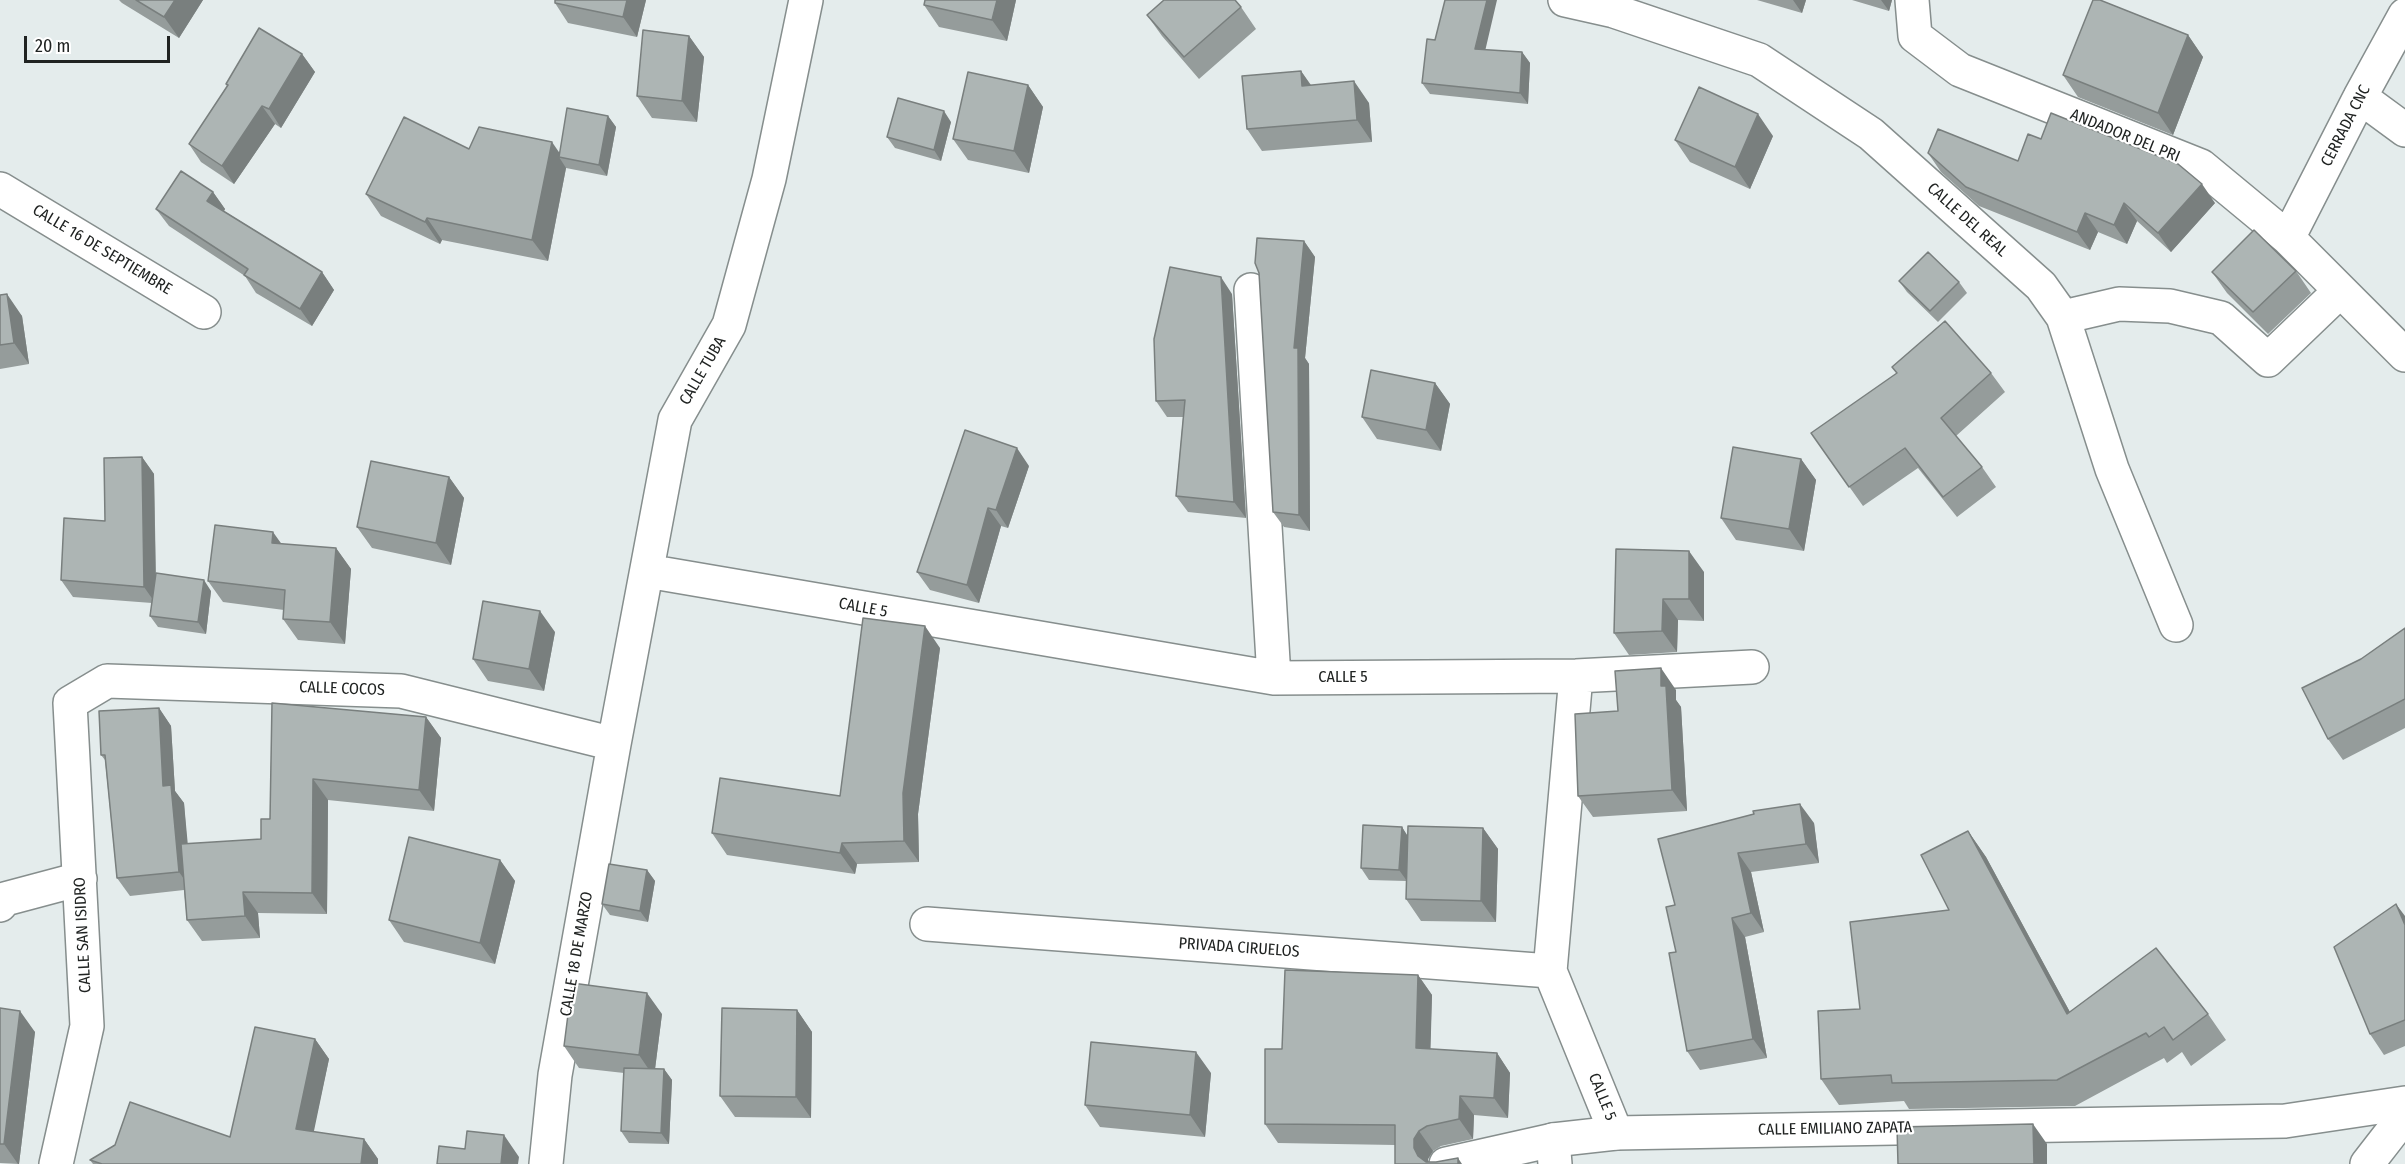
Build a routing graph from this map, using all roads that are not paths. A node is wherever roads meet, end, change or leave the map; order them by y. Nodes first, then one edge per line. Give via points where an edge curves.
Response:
1 (806, 0) edge
2 (1565, 0) edge
3 (1912, 0) edge
4 (2405, 15) edge
5 (2360, 98) junction
6 (2405, 130) edge
7 (0, 189) edge
8 (2288, 238) junction
9 (1251, 290) dead end
10 (2340, 291) junction
11 (204, 312) dead end
12 (2063, 317) junction
13 (2405, 355) edge
14 (647, 571) junction
15 (2176, 625) dead end
16 (1752, 668) dead end
17 (1576, 676) junction
18 (1274, 678) junction
19 (70, 703) joint
20 (614, 744) junction
21 (80, 879) junction
22 (0, 905) edge
23 (927, 924) dead end
24 (1550, 971) junction
25 (2405, 1103) edge
26 (2405, 1115) edge
27 (1617, 1133) junction
28 (1554, 1152) edge
29 (56, 1164) edge
30 (546, 1164) edge
31 (1446, 1164) edge
32 (2367, 1164) edge

1 - 14 street, CALLE TUBA via 769,178 729,325 675,420
2 - 12 street, CALLE DEL REAL via 1614,11 1759,60 1871,134 2041,286
3 - 8 street, ANDADOR DEL PRI via 1915,36 1960,69 2201,166
4 - 5 street, CERRADA CNC
5 - 6 street
5 - 8 street, CERRADA CNC
7 - 11 street, CALLE 16 DE SEPTIEMBRE
8 - 10 street, ANDADOR DEL PRI
9 - 18 street
10 - 12 street via 2268,360 2221,318 2170,306 2119,304
10 - 13 street, ANDADOR DEL PRI
12 - 15 street, CALLE DEL REAL via 2112,469
14 - 18 street, CALLE 5
14 - 20 street, CALLE TUBA
16 - 17 street
17 - 18 street, CALLE 5
17 - 24 street, CALLE 5
19 - 20 street, CALLE COCOS via 107,681 401,691
19 - 21 street, CALLE SAN ISIDRO
20 - 30 street, CALLE 18 DE MARZO via 555,1075
21 - 22 street via 5,899
21 - 29 street, CALLE SAN ISIDRO via 87,1026
23 - 24 street, PRIVADA CIRUELOS
24 - 27 street, CALLE 5
25 - 27 street, CALLE EMILIANO ZAPATA via 2285,1121
26 - 32 street
27 - 28 street, CALLE EMILIANO ZAPATA
28 - 31 street, CALLE EMILIANO ZAPATA

